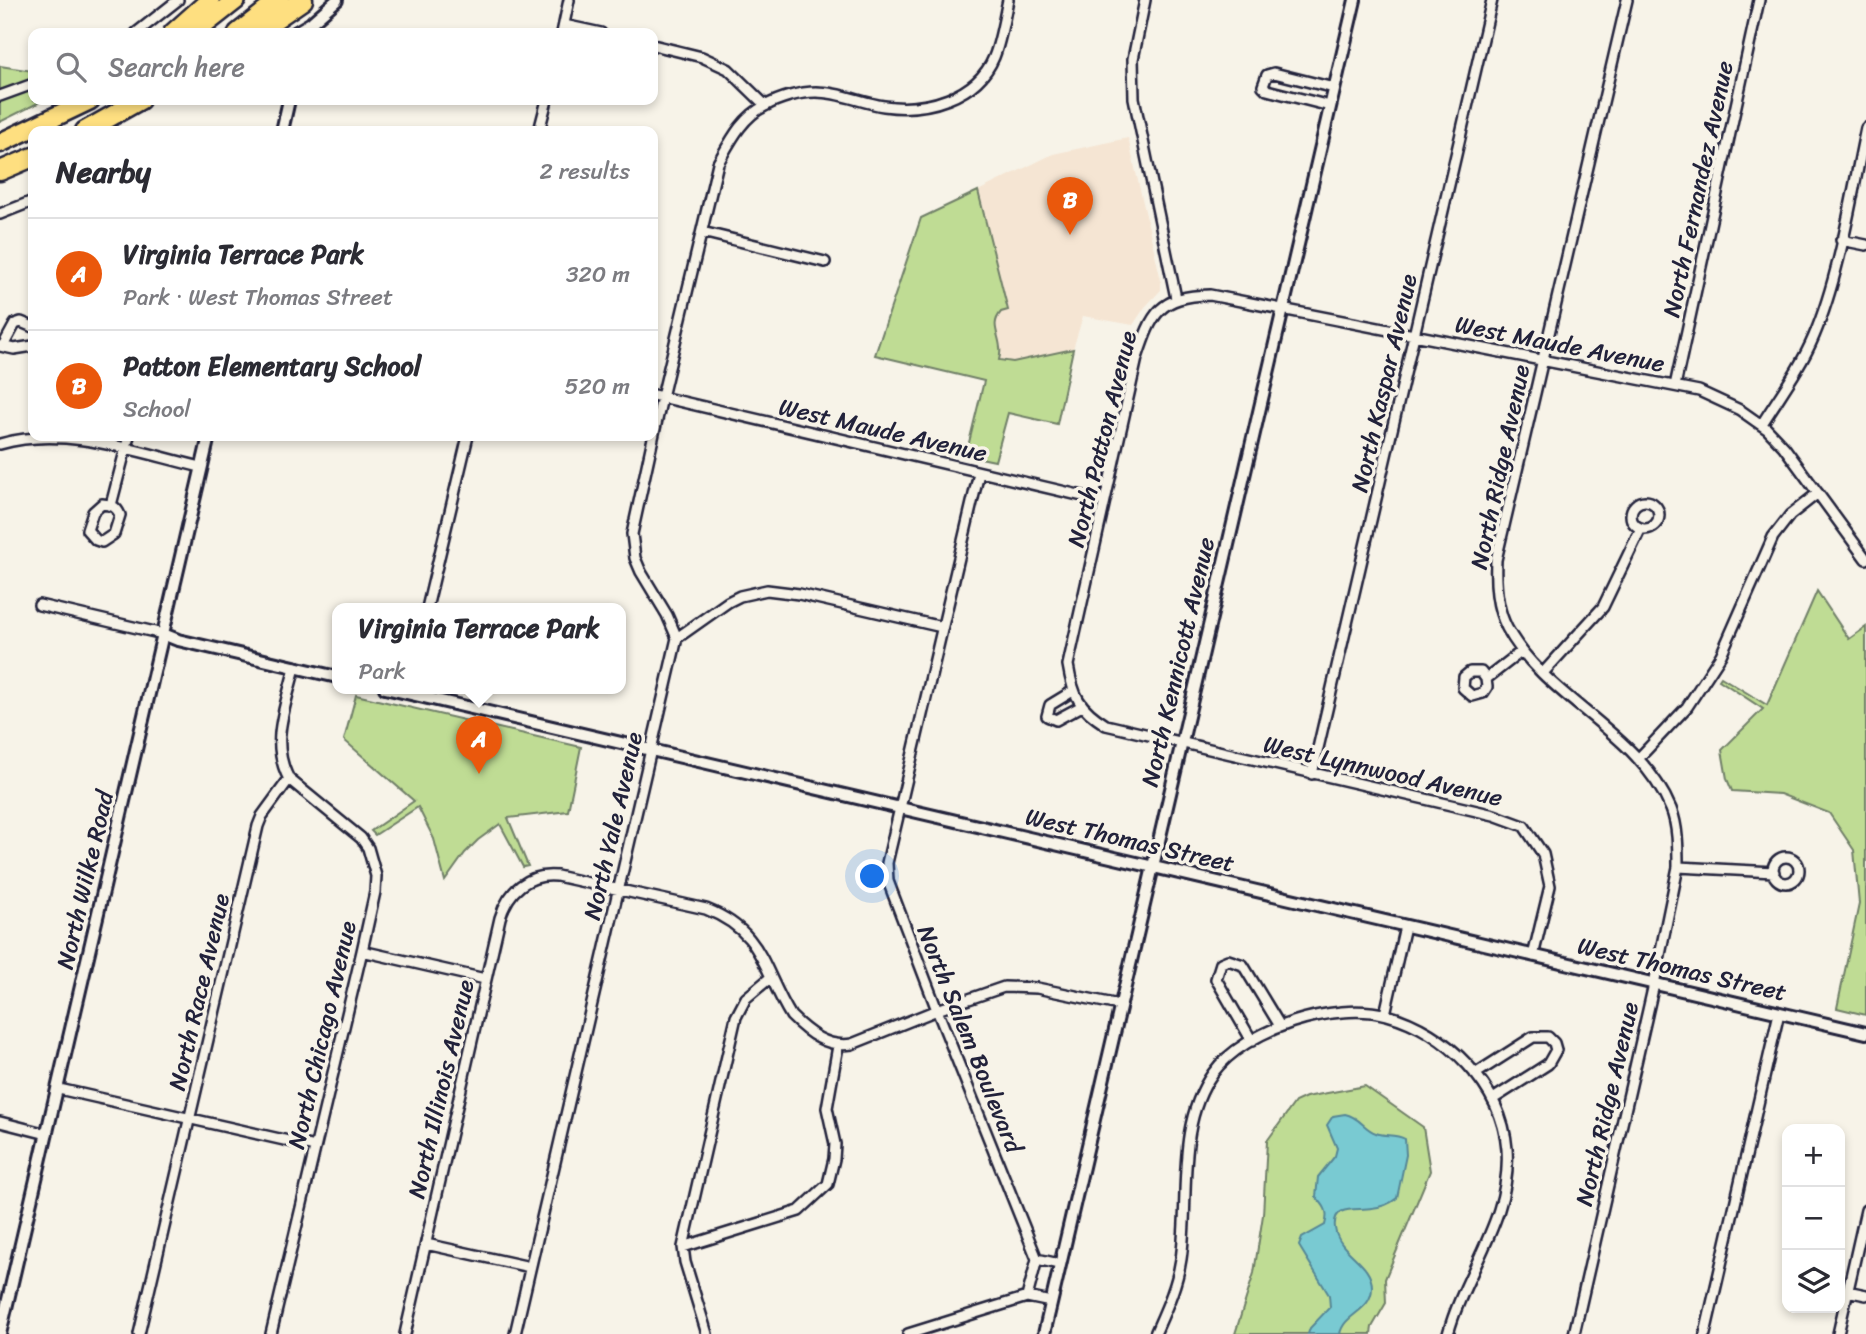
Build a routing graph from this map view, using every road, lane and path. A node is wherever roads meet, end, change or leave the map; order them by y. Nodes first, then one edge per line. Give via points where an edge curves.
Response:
1 (178, 0) edge
2 (210, 0) edge
3 (236, 0) edge
4 (280, 0) edge
5 (303, 0) edge
6 (337, 0) edge
7 (569, 0) edge
8 (1008, 0) edge
9 (1145, 0) edge
10 (1355, 0) edge
11 (1492, 0) edge
12 (1627, 0) edge
13 (1759, 0) edge
14 (313, 21) junction
15 (142, 28) edge
16 (179, 28) edge
17 (200, 28) edge
18 (244, 28) edge
19 (262, 28) edge
20 (301, 28) edge
21 (310, 28) edge
22 (563, 28) edge
23 (658, 46) edge
24 (28, 86) edge
25 (1334, 88) junction
26 (0, 96) edge
27 (59, 105) edge
28 (79, 105) edge
29 (131, 105) edge
30 (288, 105) edge
31 (546, 105) edge
32 (765, 106) junction
33 (1330, 106) junction
34 (34, 126) edge
35 (94, 126) edge
36 (283, 126) edge
37 (540, 126) edge
38 (1866, 128) edge
39 (28, 129) edge
40 (0, 142) edge
41 (28, 159) edge
42 (0, 171) edge
43 (28, 203) edge
44 (0, 214) edge
45 (702, 232) junction
46 (1841, 240) junction
47 (1866, 245) edge
48 (825, 262) dead end
49 (1176, 299) junction
50 (1283, 308) junction
51 (28, 325) edge
52 (1415, 335) junction
53 (1, 346) edge
54 (28, 347) edge
55 (1542, 360) junction
56 (1675, 386) junction
57 (658, 392) edge
58 (658, 396) edge
59 (1762, 424) junction
60 (28, 440) edge
61 (81, 441) edge
62 (128, 441) edge
63 (208, 441) edge
64 (467, 441) edge
65 (649, 441) edge
66 (0, 444) edge
67 (126, 449) junction
68 (201, 467) junction
69 (979, 473) junction
70 (1818, 493) junction
71 (1104, 501) junction
72 (111, 505) dead end
73 (1641, 528) dead end
74 (1866, 559) edge
75 (428, 603) edge
76 (39, 605) dead end
77 (942, 627) junction
78 (163, 634) junction
79 (677, 638) junction
80 (1522, 651) junction
81 (295, 667) junction
82 (1544, 673) junction
83 (332, 676) edge
84 (1486, 679) dead end
85 (1073, 691) junction
86 (419, 694) edge
87 (1082, 706) junction
88 (1181, 742) junction
89 (650, 750) junction
90 (1638, 759) junction
91 (1312, 774) junction
92 (289, 779) junction
93 (901, 808) junction
94 (1152, 867) junction
95 (1678, 867) junction
96 (1774, 872) dead end
97 (618, 890) junction
98 (1405, 926) junction
99 (362, 951) junction
100 (1533, 956) junction
101 (771, 977) junction
102 (485, 979) junction
103 (1654, 984) junction
104 (1119, 1005) junction
105 (937, 1010) junction
106 (1779, 1013) junction
107 (1385, 1014) junction
108 (1280, 1026) junction
109 (1866, 1033) edge
110 (1252, 1041) junction
111 (838, 1046) junction
112 (1475, 1073) junction
113 (59, 1089) junction
114 (1493, 1099) junction
115 (189, 1120) junction
116 (0, 1122) edge
117 (47, 1133) junction
118 (315, 1147) junction
119 (1866, 1210) edge
120 (426, 1244) junction
121 (683, 1247) junction
122 (1037, 1259) junction
123 (1059, 1264) junction
124 (530, 1267) junction
125 (1847, 1291) junction
126 (1866, 1296) edge
127 (1027, 1297) junction
128 (1051, 1302) junction
129 (1, 1334) edge
130 (139, 1334) edge
131 (271, 1334) edge
132 (405, 1334) edge
133 (514, 1334) edge
134 (707, 1334) edge
135 (908, 1334) edge
136 (1044, 1334) edge
137 (1155, 1334) edge
138 (1448, 1334) edge
139 (1574, 1334) edge
140 (1705, 1334) edge
141 (1838, 1334) edge

1 - 15 street
2 - 16 highway
3 - 17 highway
4 - 18 highway
5 - 19 highway
6 - 14 street
7 - 22 street
8 - 32 street via 994,58 974,85 948,99 897,107 816,92
9 - 49 street via 1134,50 1134,98
10 - 25 street, North Kennicott Avenue
11 - 52 street, North Kaspar Avenue
12 - 55 street, North Ridge Avenue
13 - 56 street, North Fernandez Avenue
14 - 20 street
14 - 21 street
23 - 32 street via 728,69
24 - 26 street
25 - 33 street, North Kennicott Avenue
25 - 33 street via 1274,73 1264,81 1267,90
27 - 40 highway via 20,125
28 - 34 highway
29 - 35 highway
30 - 36 street
31 - 37 street
32 - 45 street via 737,131 718,163
33 - 50 street, North Kennicott Avenue
38 - 46 street
39 - 40 highway
41 - 42 highway
43 - 44 street
45 - 48 street
45 - 57 street
46 - 47 street
46 - 59 street via 1811,343
49 - 50 street, West Maude Avenue via 1210,295
49 - 71 street, North Patton Avenue via 1154,317 1140,350
50 - 52 street, West Maude Avenue
50 - 88 street, North Kennicott Avenue
51 - 53 street via 15,324
52 - 55 street, West Maude Avenue
52 - 91 street, North Kaspar Avenue
53 - 54 street
55 - 56 street, West Maude Avenue
55 - 80 street, North Ridge Avenue via 1496,560 1499,606
56 - 59 street, West Maude Avenue via 1699,391
58 - 69 street, West Maude Avenue
59 - 70 street, West Maude Avenue
60 - 66 street
61 - 67 street
62 - 67 street
63 - 68 street, North Wilke Road
64 - 75 street
65 - 79 street via 632,534 635,558
67 - 68 street
67 - 72 street
68 - 78 street, North Wilke Road
69 - 71 street, West Maude Avenue
69 - 77 street, North Salem Boulevard
70 - 74 street, West Maude Avenue
70 - 90 street via 1790,515 1773,537 1721,655 1687,707
71 - 85 street, North Patton Avenue via 1068,665
73 - 82 street via 1602,607
76 - 78 street
77 - 79 street via 767,590 728,601
77 - 93 street, North Salem Boulevard
78 - 81 street
78 - 113 street, North Wilke Road
79 - 89 street, North Yale Avenue
80 - 82 street, North Ridge Avenue
80 - 84 street
81 - 83 street
81 - 92 street via 278,741
82 - 90 street, North Ridge Avenue
85 - 87 street, North Patton Avenue
85 - 87 street via 1050,705 1047,716 1056,720
86 - 89 street, West Thomas Street
87 - 88 street, North Patton Avenue via 1106,725
88 - 91 street, West Lynnwood Avenue
88 - 94 street, North Kennicott Avenue
89 - 93 street, West Thomas Street
89 - 97 street, North Yale Avenue
90 - 95 street, North Ridge Avenue via 1671,810
91 - 100 street, West Lynnwood Avenue via 1494,815 1524,826 1543,854 1550,886
92 - 99 street, North Chicago Avenue via 368,848 376,876
92 - 115 street, North Race Avenue via 258,826
93 - 94 street, West Thomas Street
93 - 105 street, North Salem Boulevard via 887,863 888,881
94 - 98 street, West Thomas Street
94 - 104 street, North Kennicott Avenue
95 - 96 street
95 - 103 street, North Ridge Avenue
97 - 101 street via 724,916 750,937
97 - 102 street, North Illinois Avenue via 547,875 533,877 516,888 502,912
97 - 124 street, North Yale Avenue
98 - 100 street, West Thomas Street
98 - 107 street
99 - 102 street
99 - 118 street, North Chicago Avenue
100 - 103 street, West Thomas Street
101 - 111 street via 796,1021
101 - 121 street via 746,998 736,1017
102 - 120 street, North Illinois Avenue
103 - 106 street, West Thomas Street
103 - 139 street, North Ridge Avenue
104 - 105 street via 1037,988 1004,987
104 - 123 street, North Kennicott Avenue
105 - 111 street
105 - 122 street, North Salem Boulevard
106 - 109 street, West Thomas Street
106 - 140 street
107 - 108 street via 1335,1013
107 - 112 street via 1430,1035
108 - 110 street
108 - 110 street via 1242,964 1221,963 1216,979
110 - 137 street via 1213,1074 1196,1112 1185,1172 1181,1261
111 - 121 street via 827,1108 835,1144 828,1184 799,1211
112 - 114 street
112 - 114 street via 1532,1037 1548,1037 1555,1043 1548,1064
113 - 115 street
113 - 117 street, North Wilke Road
114 - 138 street via 1507,1148 1502,1201
115 - 118 street
115 - 130 street, North Race Avenue
116 - 117 street
117 - 129 street, North Wilke Road
118 - 131 street, North Chicago Avenue
119 - 125 street
120 - 124 street
120 - 132 street, North Illinois Avenue
121 - 134 street
122 - 123 street
122 - 127 street
123 - 128 street, North Kennicott Avenue
124 - 133 street, North Yale Avenue
125 - 126 street
125 - 141 street
127 - 128 street
127 - 135 street
128 - 136 street, North Kennicott Avenue

